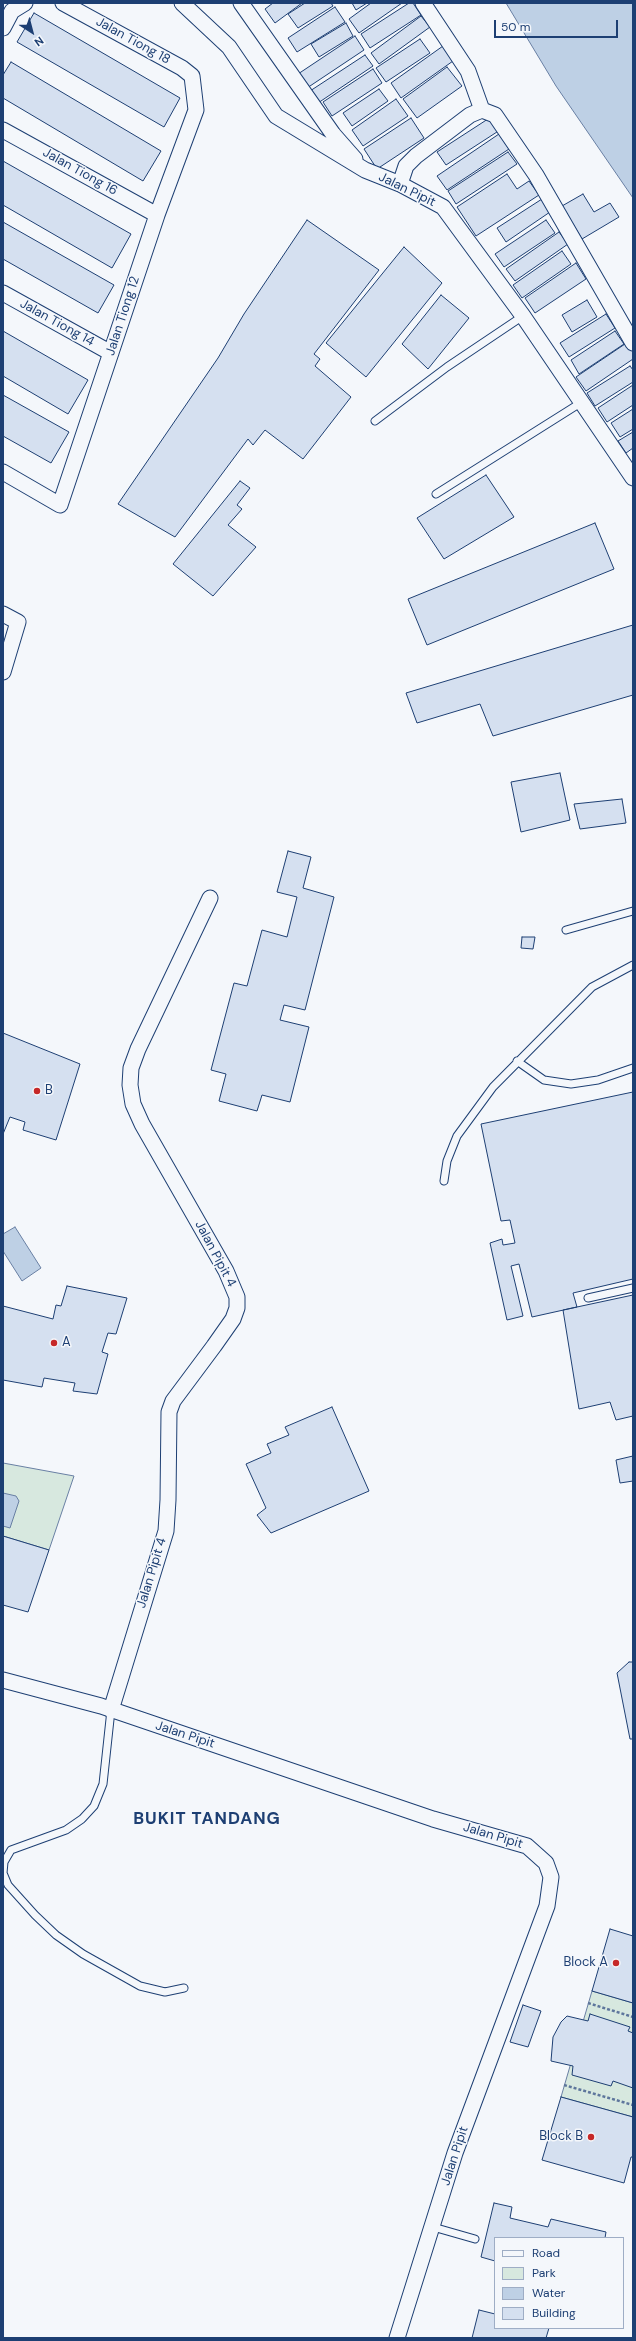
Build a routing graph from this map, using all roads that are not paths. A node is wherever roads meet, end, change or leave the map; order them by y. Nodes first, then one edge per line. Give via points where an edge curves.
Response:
1 (25, 3) edge
2 (62, 3) edge
3 (182, 3) edge
4 (241, 3) edge
5 (423, 3) edge
6 (3, 28) edge
7 (182, 68) joint
8 (482, 110) junction
9 (3, 130) edge
10 (365, 170) junction
11 (400, 184) junction
12 (157, 215) junction
13 (3, 293) edge
14 (523, 316) junction
15 (633, 343) edge
16 (111, 353) junction
17 (582, 402) junction
18 (375, 421) dead end
19 (3, 472) edge
20 (633, 478) edge
21 (436, 494) dead end
22 (3, 614) edge
23 (3, 672) edge
24 (210, 898) dead end
25 (633, 911) edge
26 (566, 930) dead end
27 (633, 965) edge
28 (517, 1061) junction
29 (633, 1068) edge
30 (444, 1181) dead end
31 (633, 1288) edge
32 (588, 1298) dead end
33 (3, 1680) edge
34 (111, 1710) junction
35 (184, 1988) dead end
36 (433, 2227) junction
37 (475, 2239) dead end
38 (399, 2338) edge

1 - 6 street via 12,11
2 - 7 street, Jalan Tiong 18
3 - 10 street, Jalan Pipit via 229,47 276,116
4 - 10 street via 333,134
5 - 8 street via 468,72
7 - 12 street, Jalan Tiong 12 via 192,76 196,110
8 - 11 street via 470,115 416,156 406,166
8 - 15 street via 495,116 536,176
9 - 12 street, Jalan Tiong 16
10 - 11 street, Jalan Pipit
11 - 14 street, Jalan Pipit via 443,207
12 - 16 street, Jalan Tiong 12
13 - 16 street, Jalan Tiong 14
14 - 17 street, Jalan Pipit
14 - 18 lane via 447,366
16 - 19 street, Jalan Tiong 12 via 60,505
17 - 20 street, Jalan Pipit
17 - 21 lane
22 - 23 street via 18,622
24 - 34 street, Jalan Pipit 4 via 138,1049 131,1068 130,1085 133,1104 142,1124 226,1271 237,1297 237,1308 214,1346 173,1401 169,1412 166,1531
25 - 26 lane
27 - 28 lane via 592,988
28 - 29 lane via 544,1080 571,1084 598,1080
28 - 30 lane via 493,1087 457,1136 447,1161
31 - 32 lane
33 - 34 street, Jalan Pipit
34 - 35 lane via 103,1784 94,1806 82,1819 66,1830 11,1850 4,1862 4,1873 8,1885 35,1915 56,1935 83,1954 140,1986 165,1992
34 - 36 street, Jalan Pipit via 433,1819 527,1846 546,1863 551,1877 547,1906 456,2153
36 - 37 lane
36 - 38 street, Jalan Pipit

